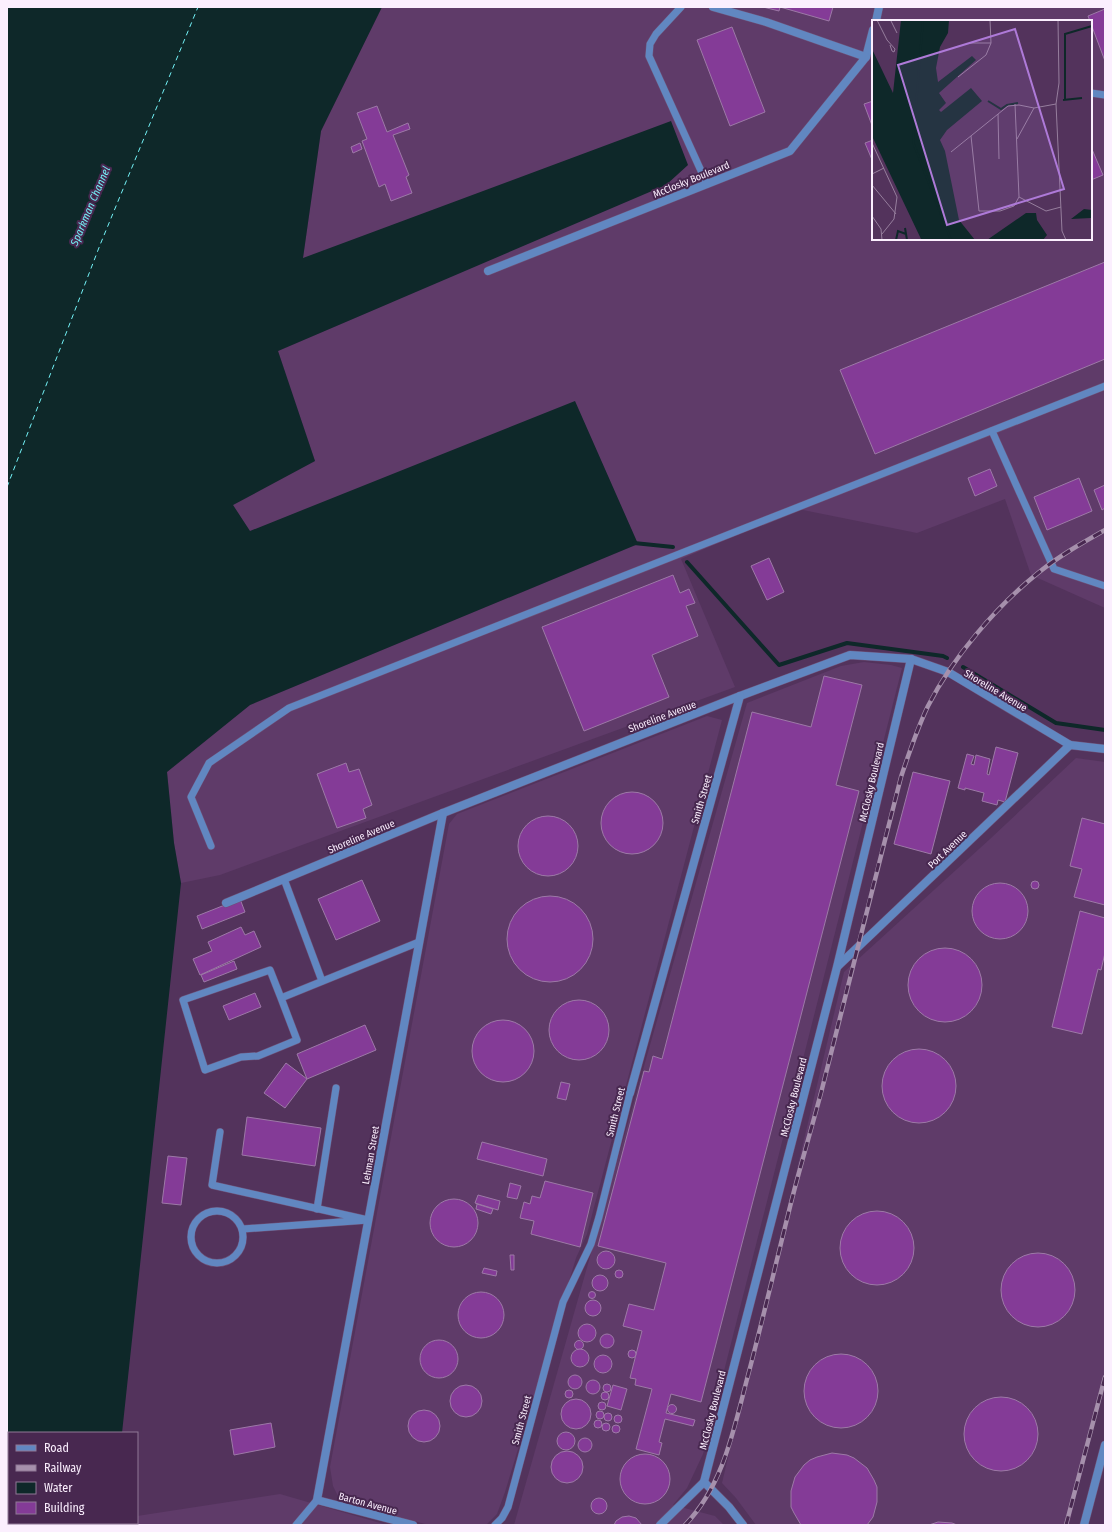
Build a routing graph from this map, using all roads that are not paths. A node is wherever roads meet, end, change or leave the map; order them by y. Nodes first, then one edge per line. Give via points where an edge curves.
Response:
1 (681, 7) edge
2 (713, 7) edge
3 (879, 7) edge
4 (876, 20) edge
5 (872, 37) edge
6 (869, 58) edge
7 (1092, 93) edge
8 (1105, 95) edge
9 (707, 184) junction
10 (488, 270) dead end
11 (1105, 386) edge
12 (992, 430) junction
13 (1105, 586) edge
14 (911, 659) junction
15 (740, 696) junction
16 (1070, 745) junction
17 (1105, 749) edge
18 (443, 813) junction
19 (211, 846) dead end
20 (284, 879) junction
21 (226, 903) dead end
22 (419, 942) junction
23 (837, 967) junction
24 (322, 982) junction
25 (280, 998) junction
26 (336, 1088) dead end
27 (630, 1093) joint
28 (220, 1132) dead end
29 (317, 1209) junction
30 (368, 1220) junction
31 (243, 1229) junction
32 (1105, 1445) edge
33 (704, 1482) junction
34 (317, 1500) junction
35 (296, 1525) edge
36 (413, 1525) edge
37 (495, 1525) edge
38 (660, 1525) edge
39 (743, 1525) edge
40 (1084, 1525) edge

1 - 9 lane via 656,34 650,44 649,56
2 - 6 street via 766,22
3 - 4 street
5 - 6 street, McClosky Boulevard
6 - 9 street, McClosky Boulevard via 790,151
7 - 8 lane
9 - 10 street, McClosky Boulevard
11 - 12 lane
12 - 13 lane via 1054,569
12 - 19 lane via 289,708 209,763 191,797
14 - 15 street, Shoreline Avenue via 850,655
14 - 16 street, Shoreline Avenue via 948,672
14 - 23 street, McClosky Boulevard
15 - 18 street, Shoreline Avenue
15 - 27 street, Smith Street
16 - 17 street, Shoreline Avenue
16 - 23 street, Port Avenue
18 - 20 street, Shoreline Avenue
18 - 22 street, Lehman Street
20 - 21 street, Shoreline Avenue
20 - 24 lane
22 - 24 lane
22 - 30 street, Lehman Street
23 - 33 street, McClosky Boulevard
24 - 25 lane
25 - 25 lane via 270,970 183,1000 205,1070 241,1057 258,1056 296,1040
26 - 29 lane
27 - 37 lane, Smith Street via 591,1244 563,1302 508,1507
28 - 29 lane via 212,1185
29 - 30 lane
30 - 31 lane
30 - 34 street, Lehman Street
31 - 31 lane via 239,1221 223,1211 206,1213 197,1221 191,1232 193,1248 204,1260 212,1263 230,1261 242,1247
32 - 40 street
33 - 38 street
33 - 39 street
34 - 35 lane
34 - 36 street, Barton Avenue

